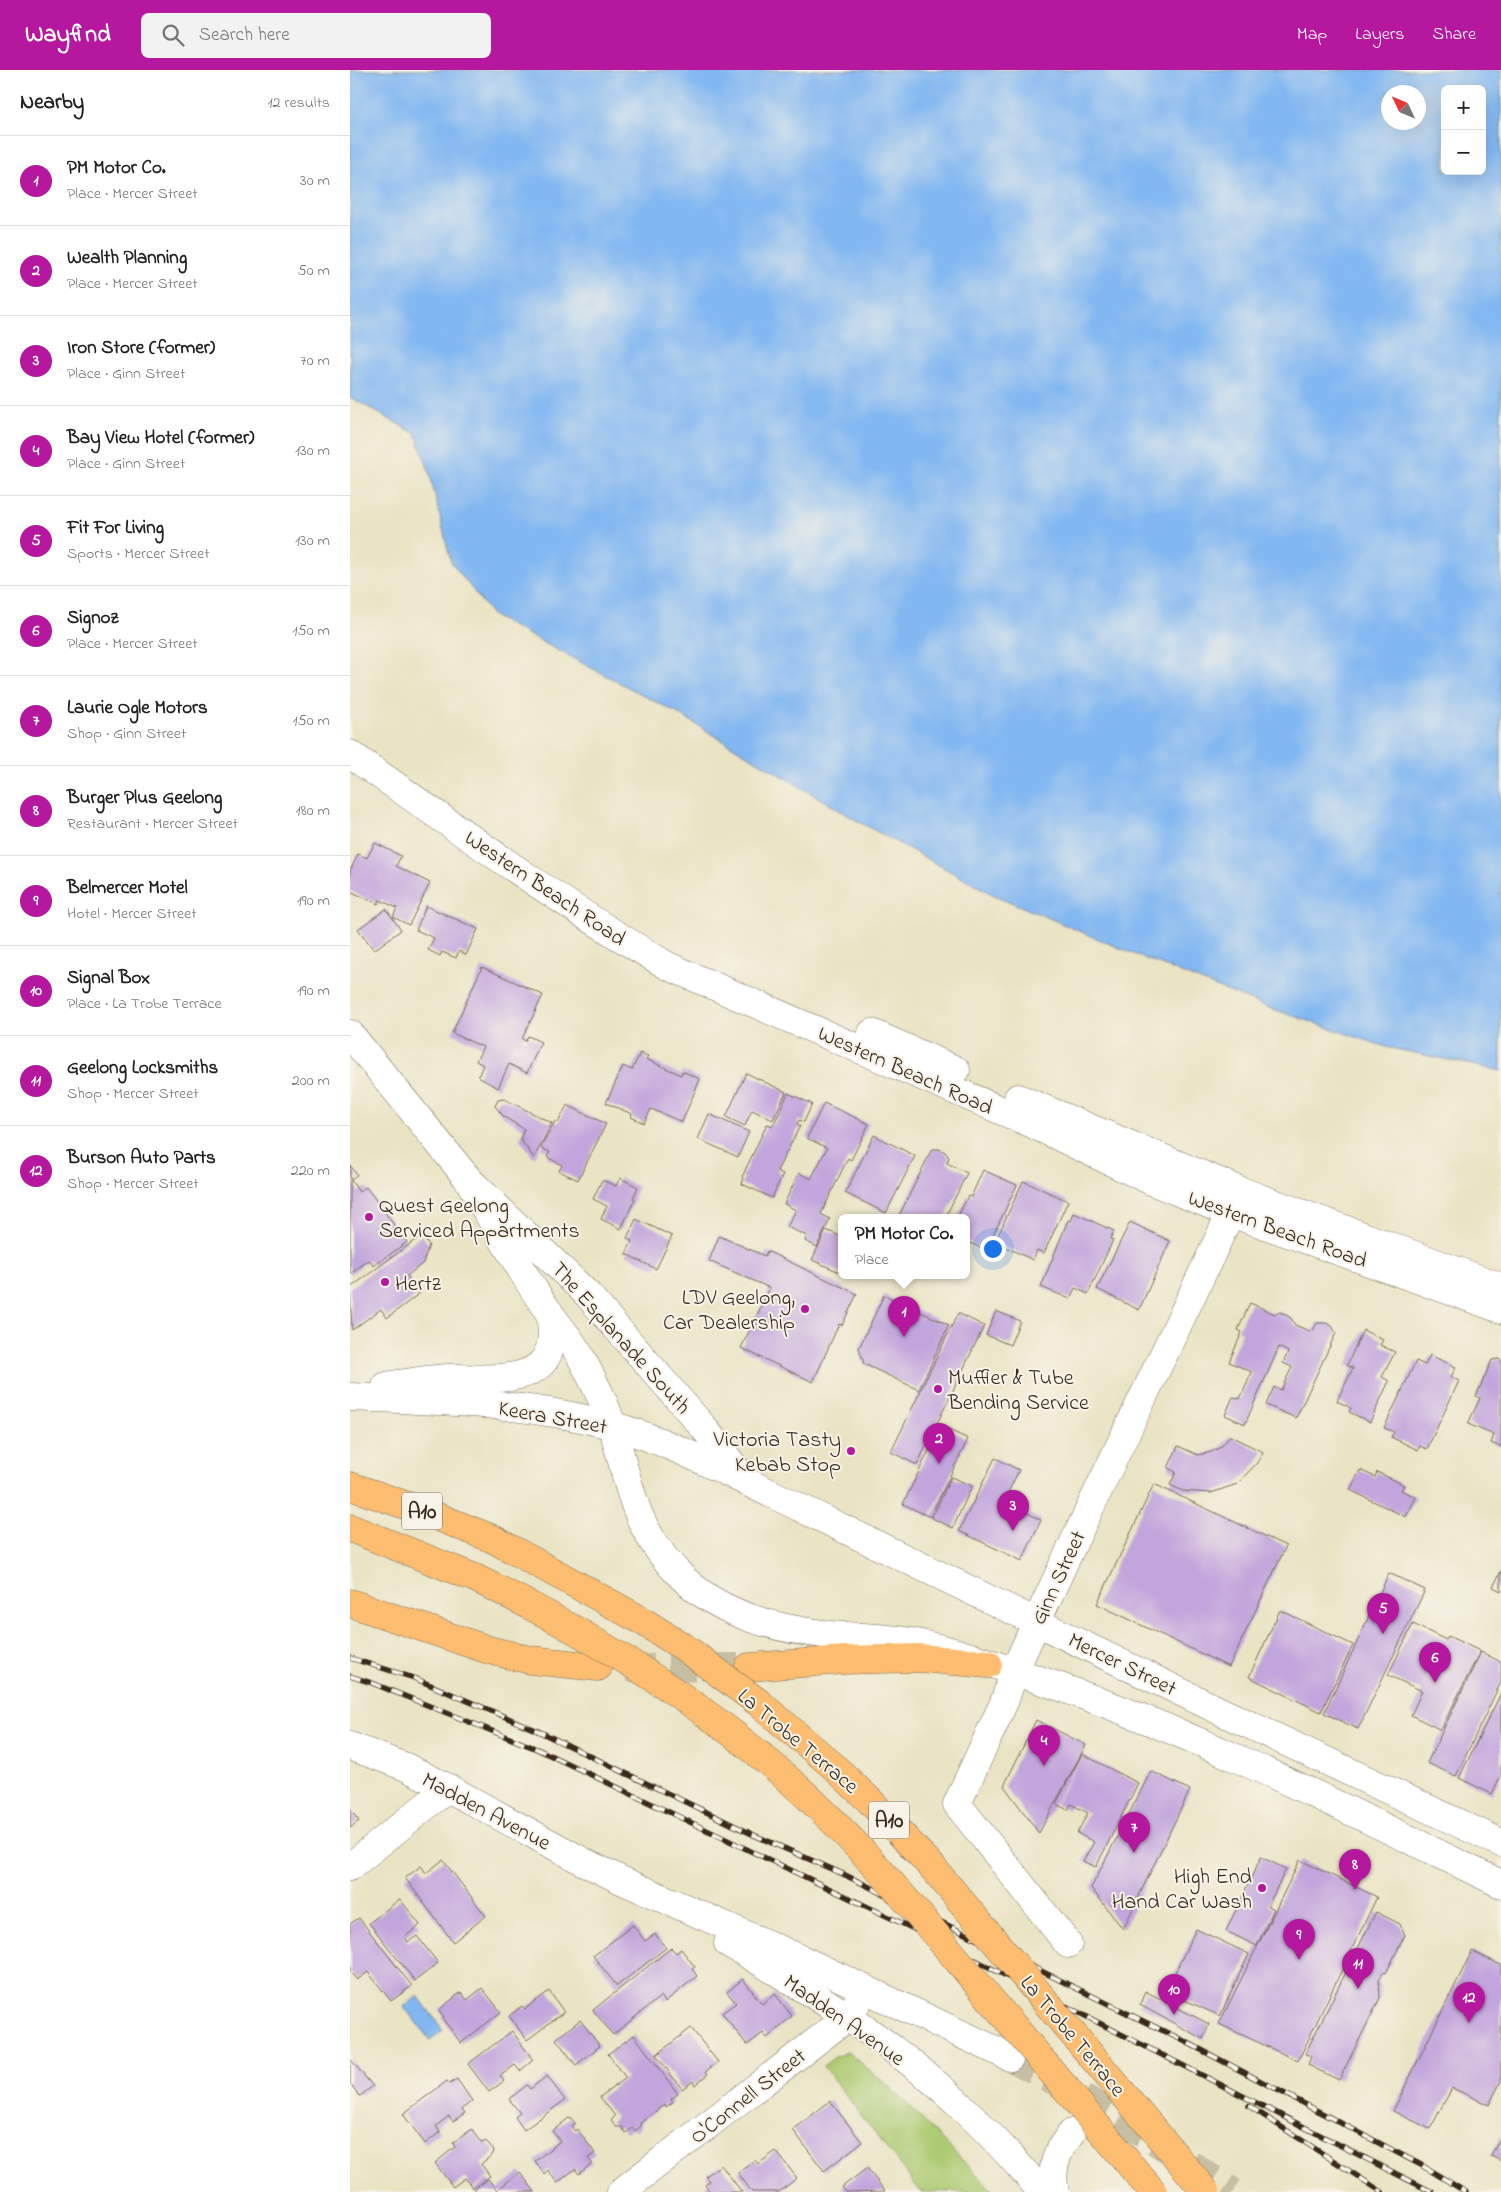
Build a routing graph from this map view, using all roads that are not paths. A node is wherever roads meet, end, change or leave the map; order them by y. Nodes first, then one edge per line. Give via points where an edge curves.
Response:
1 (350, 734) edge
2 (350, 754) edge
3 (350, 1034) edge
4 (468, 1179) junction
5 (1236, 1202) junction
6 (1501, 1287) edge
7 (1501, 1309) edge
8 (549, 1312) junction
9 (350, 1392) edge
10 (350, 1398) edge
11 (612, 1425) junction
12 (746, 1482) junction
13 (350, 1486) edge
14 (350, 1528) edge
15 (350, 1603) edge
16 (1037, 1621) junction
17 (988, 1664) junction
18 (598, 1667) tunnel mouth
19 (749, 1667) tunnel mouth
20 (1014, 1672) junction
21 (350, 1746) edge
22 (448, 1788) junction
23 (1501, 1843) edge
24 (350, 1868) edge
25 (621, 1880) junction
26 (1501, 1884) edge
27 (1068, 1944) dead end
28 (866, 1990) junction
29 (848, 2017) junction
30 (1010, 2057) tunnel mouth
31 (1072, 2133) dead end
32 (621, 2192) edge
33 (1042, 2192) edge
34 (1055, 2192) edge
35 (1152, 2192) edge
36 (1206, 2192) edge

1 - 5 street, Western Beach Road via 647,933 696,958 1091,1129
2 - 5 street, Western Beach Road via 552,894 668,966 1030,1124 1151,1181
3 - 4 street, The Esplanade South
4 - 8 street, The Esplanade South
4 - 12 street, The Esplanade South via 588,1295 704,1428
5 - 6 street, Western Beach Road
5 - 7 street, Western Beach Road
5 - 16 street, Ginn Street
8 - 9 street via 551,1346 546,1358 530,1372 515,1376 411,1382
8 - 11 street, The Esplanade South via 581,1356
10 - 11 street, Keera Street via 480,1402
11 - 12 street, Keera Street
11 - 17 street, The Esplanade South via 632,1499 647,1534 682,1577 706,1596 737,1613 774,1626 930,1645
12 - 16 street, Mercer Street
13 - 36 highway, La Trobe Terrace / A10, bridge via 493,1539 639,1619 685,1648 759,1703 869,1800 933,1868
14 - 35 highway, La Trobe Terrace / A10, bridge via 475,1578 534,1606 644,1671 748,1745 852,1840 902,1893
15 - 18 highway via 488,1650 530,1660
16 - 20 street, Ginn Street
16 - 23 street, Mercer Street
17 - 19 highway via 919,1658
17 - 20 street, Mercer Street
20 - 26 street, Mercer Street via 1099,1700 1239,1758
20 - 27 street, Ginn Street via 1005,1700 957,1804
21 - 22 street, Madden Avenue via 406,1767
22 - 24 street
22 - 25 street, Madden Avenue
25 - 28 street, Madden Avenue
25 - 29 street, Madden Avenue via 810,1991
28 - 29 street, O'Connell Street
28 - 30 street, Madden Avenue
29 - 32 street, O'Connell Street
29 - 33 street, Madden Avenue via 960,2105
31 - 34 street via 1056,2158

